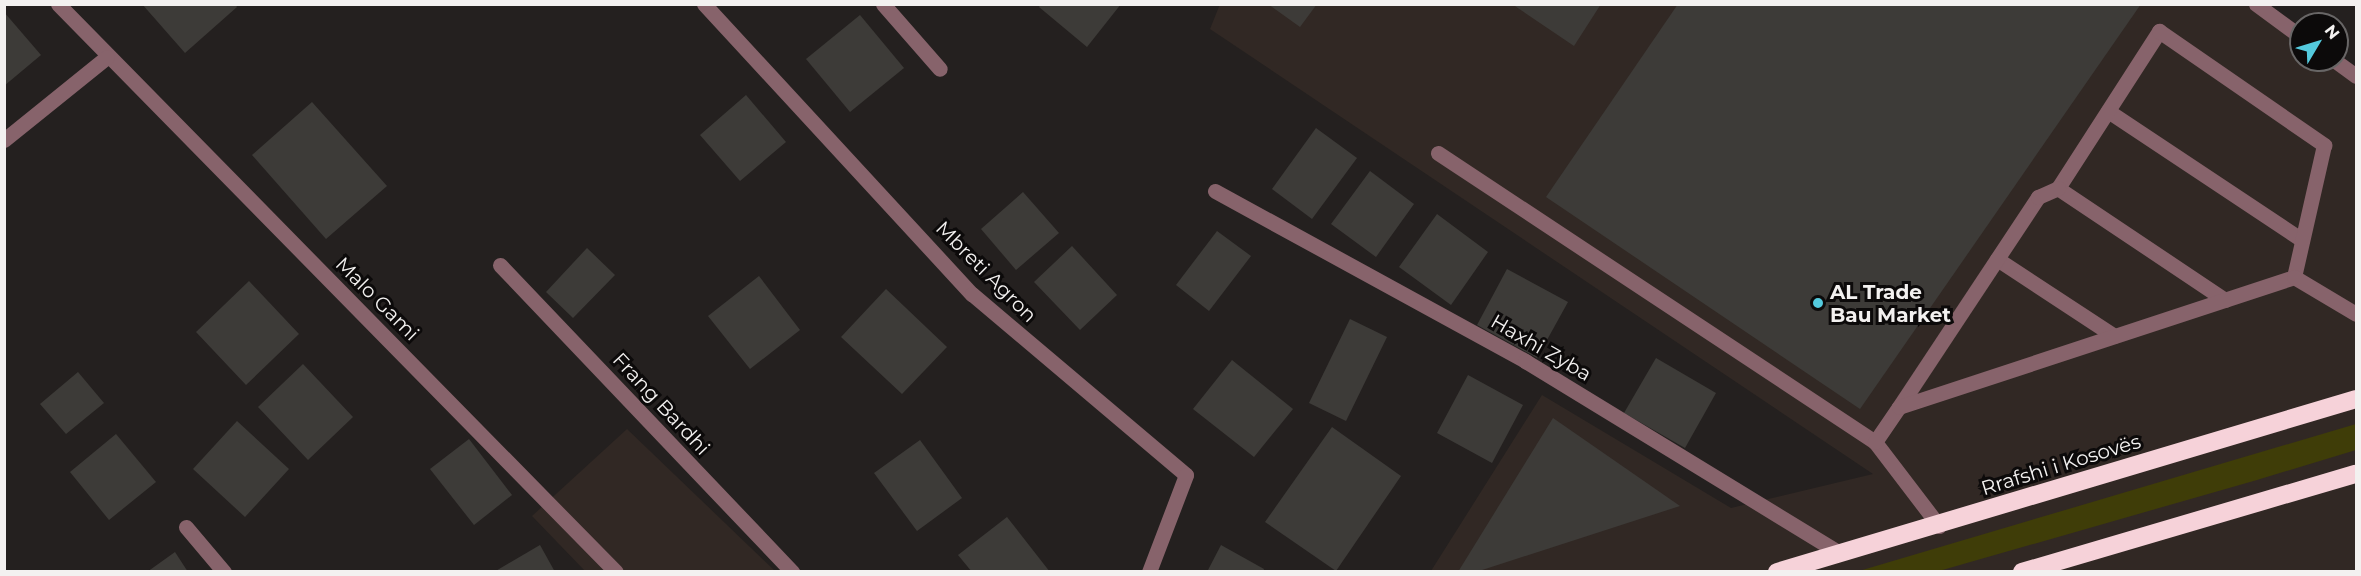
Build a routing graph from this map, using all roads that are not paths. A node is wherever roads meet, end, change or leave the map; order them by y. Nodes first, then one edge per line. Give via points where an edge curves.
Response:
1 (58, 4) edge
2 (704, 4) edge
3 (883, 4) edge
4 (2256, 4) edge
5 (2289, 27) edge
6 (106, 57) junction
7 (940, 69) dead end
8 (2108, 111) junction
9 (4, 140) edge
10 (1438, 153) dead end
11 (2058, 188) junction
12 (1215, 190) dead end
13 (2302, 240) junction
14 (1997, 259) junction
15 (500, 265) dead end
16 (2294, 277) junction
17 (2225, 300) junction
18 (2356, 314) edge
19 (2114, 336) junction
20 (2356, 399) edge
21 (1899, 407) junction
22 (1875, 442) junction
23 (2356, 474) edge
24 (1939, 526) junction
25 (186, 527) dead end
26 (1839, 553) junction
27 (2070, 564) edge
28 (224, 572) edge
29 (616, 572) edge
30 (792, 572) edge
31 (1149, 572) edge
32 (1777, 572) edge
33 (2022, 572) edge

1 - 6 street, Malo Gami
2 - 31 street, Mbreti Agron via 972,294 1186,475
3 - 7 street
4 - 5 street
6 - 9 street
6 - 29 street, Malo Gami
8 - 11 street
8 - 13 street
8 - 13 street via 2159,31 2324,145
10 - 22 street
11 - 14 street via 2038,197
11 - 17 street
12 - 26 street, Haxhi Zyba via 1525,361
13 - 16 street
14 - 19 street
14 - 21 street
15 - 30 street, Frang Bardhi
16 - 17 street
16 - 18 street
17 - 19 street
19 - 21 street
20 - 24 highway, Rrafshi i Kosovës
21 - 22 street
22 - 24 street
23 - 27 highway
24 - 26 highway, Rrafshi i Kosovës
25 - 28 street
26 - 32 highway, Rrafshi i Kosovës
27 - 33 highway

